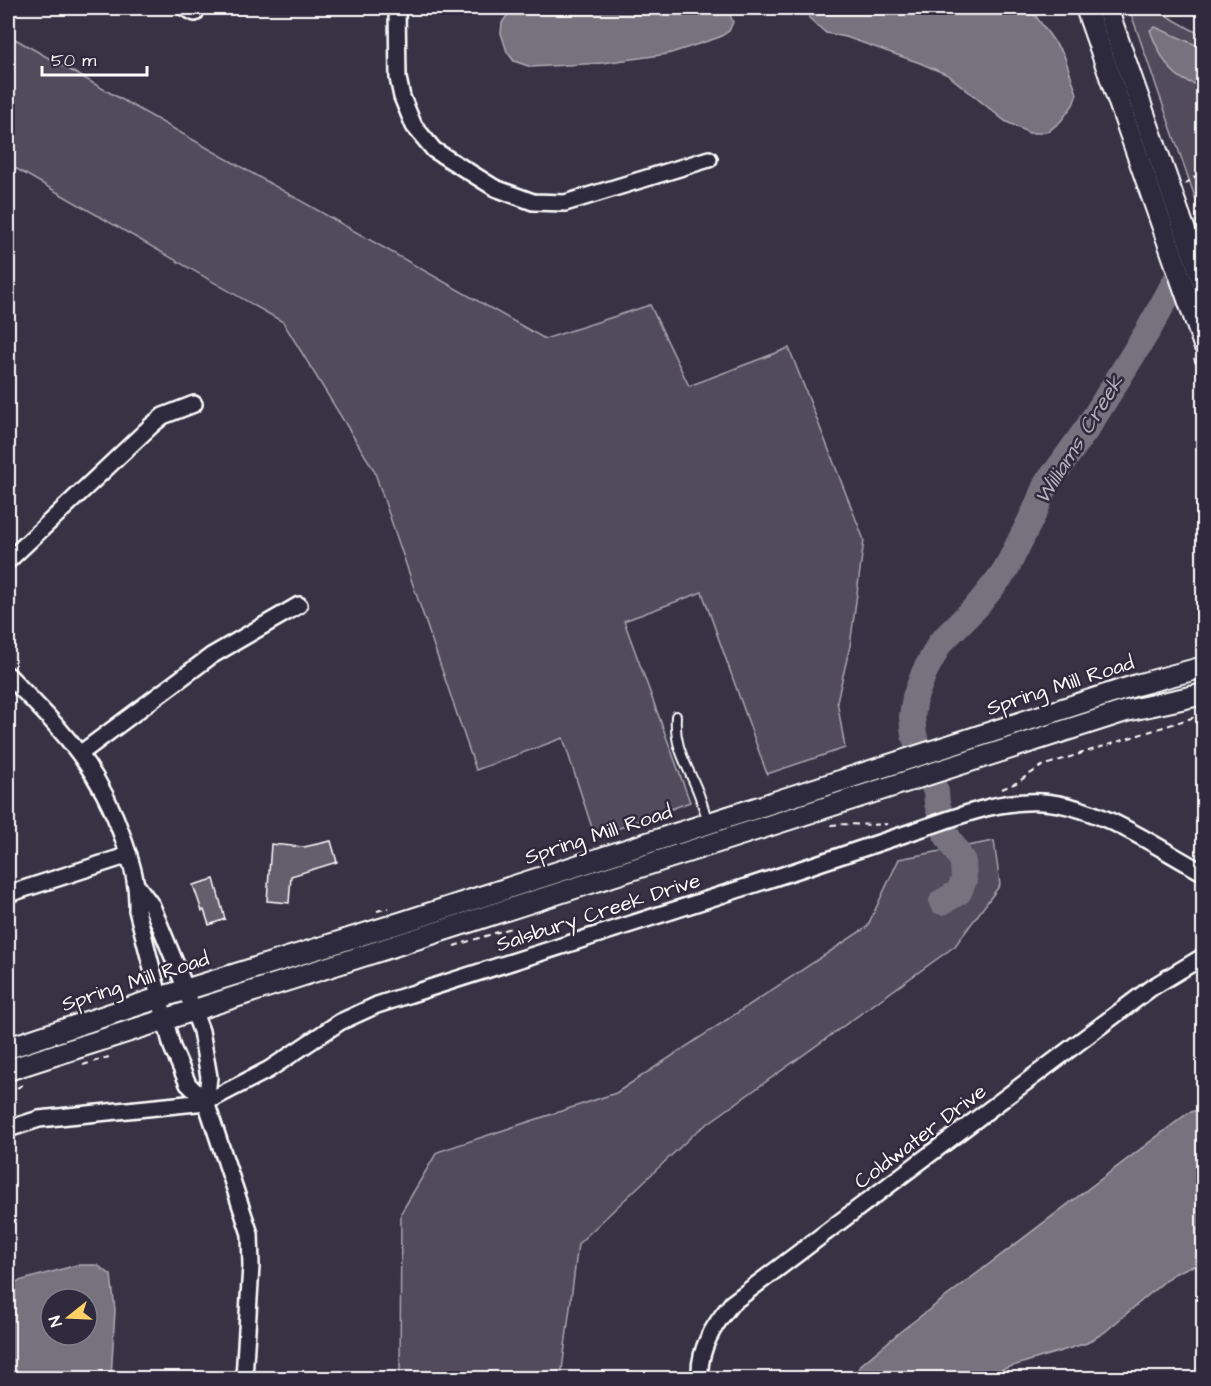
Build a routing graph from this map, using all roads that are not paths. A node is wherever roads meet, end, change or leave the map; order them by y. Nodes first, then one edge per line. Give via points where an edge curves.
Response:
1 (397, 8) edge
2 (1086, 8) edge
3 (1107, 8) edge
4 (709, 159) dead end
5 (1202, 280) edge
6 (1203, 345) edge
7 (194, 404) dead end
8 (8, 561) edge
9 (299, 604) dead end
10 (1203, 667) edge
11 (8, 675) edge
12 (1203, 694) edge
13 (676, 716) dead end
14 (81, 753) junction
15 (708, 824) junction
16 (129, 855) junction
17 (1203, 873) edge
18 (138, 887) junction
19 (8, 894) edge
20 (1203, 956) edge
21 (190, 1000) junction
22 (162, 1008) junction
23 (8, 1048) edge
24 (8, 1070) edge
25 (206, 1102) junction
26 (8, 1129) edge
27 (244, 1378) edge
28 (700, 1378) edge

1 - 4 street via 398,78 414,126 434,150 495,188 533,202 565,203
2 - 6 street
3 - 5 street
7 - 8 street via 163,416 152,425
9 - 14 street via 211,657
10 - 15 street, Spring Mill Road
11 - 14 street
12 - 21 street, Spring Mill Road via 1126,711 939,772
13 - 15 lane via 680,753 701,798
14 - 16 street via 109,801
15 - 21 street, Spring Mill Road
16 - 18 street
16 - 19 street
17 - 25 street, Salsbury Creek Drive via 1104,818 1067,805 1024,801 1002,804 376,1005 340,1022 268,1070
18 - 21 street via 152,906
18 - 22 street via 137,910
20 - 28 street, Coldwater Drive via 1151,988 732,1303 708,1336
21 - 22 street, Spring Mill Road
21 - 25 street via 210,1077
22 - 23 street, Spring Mill Road
22 - 24 street, Spring Mill Road
22 - 25 street via 172,1047 188,1084
25 - 26 street, Salsbury Creek Drive via 39,1119
25 - 27 street via 250,1234

